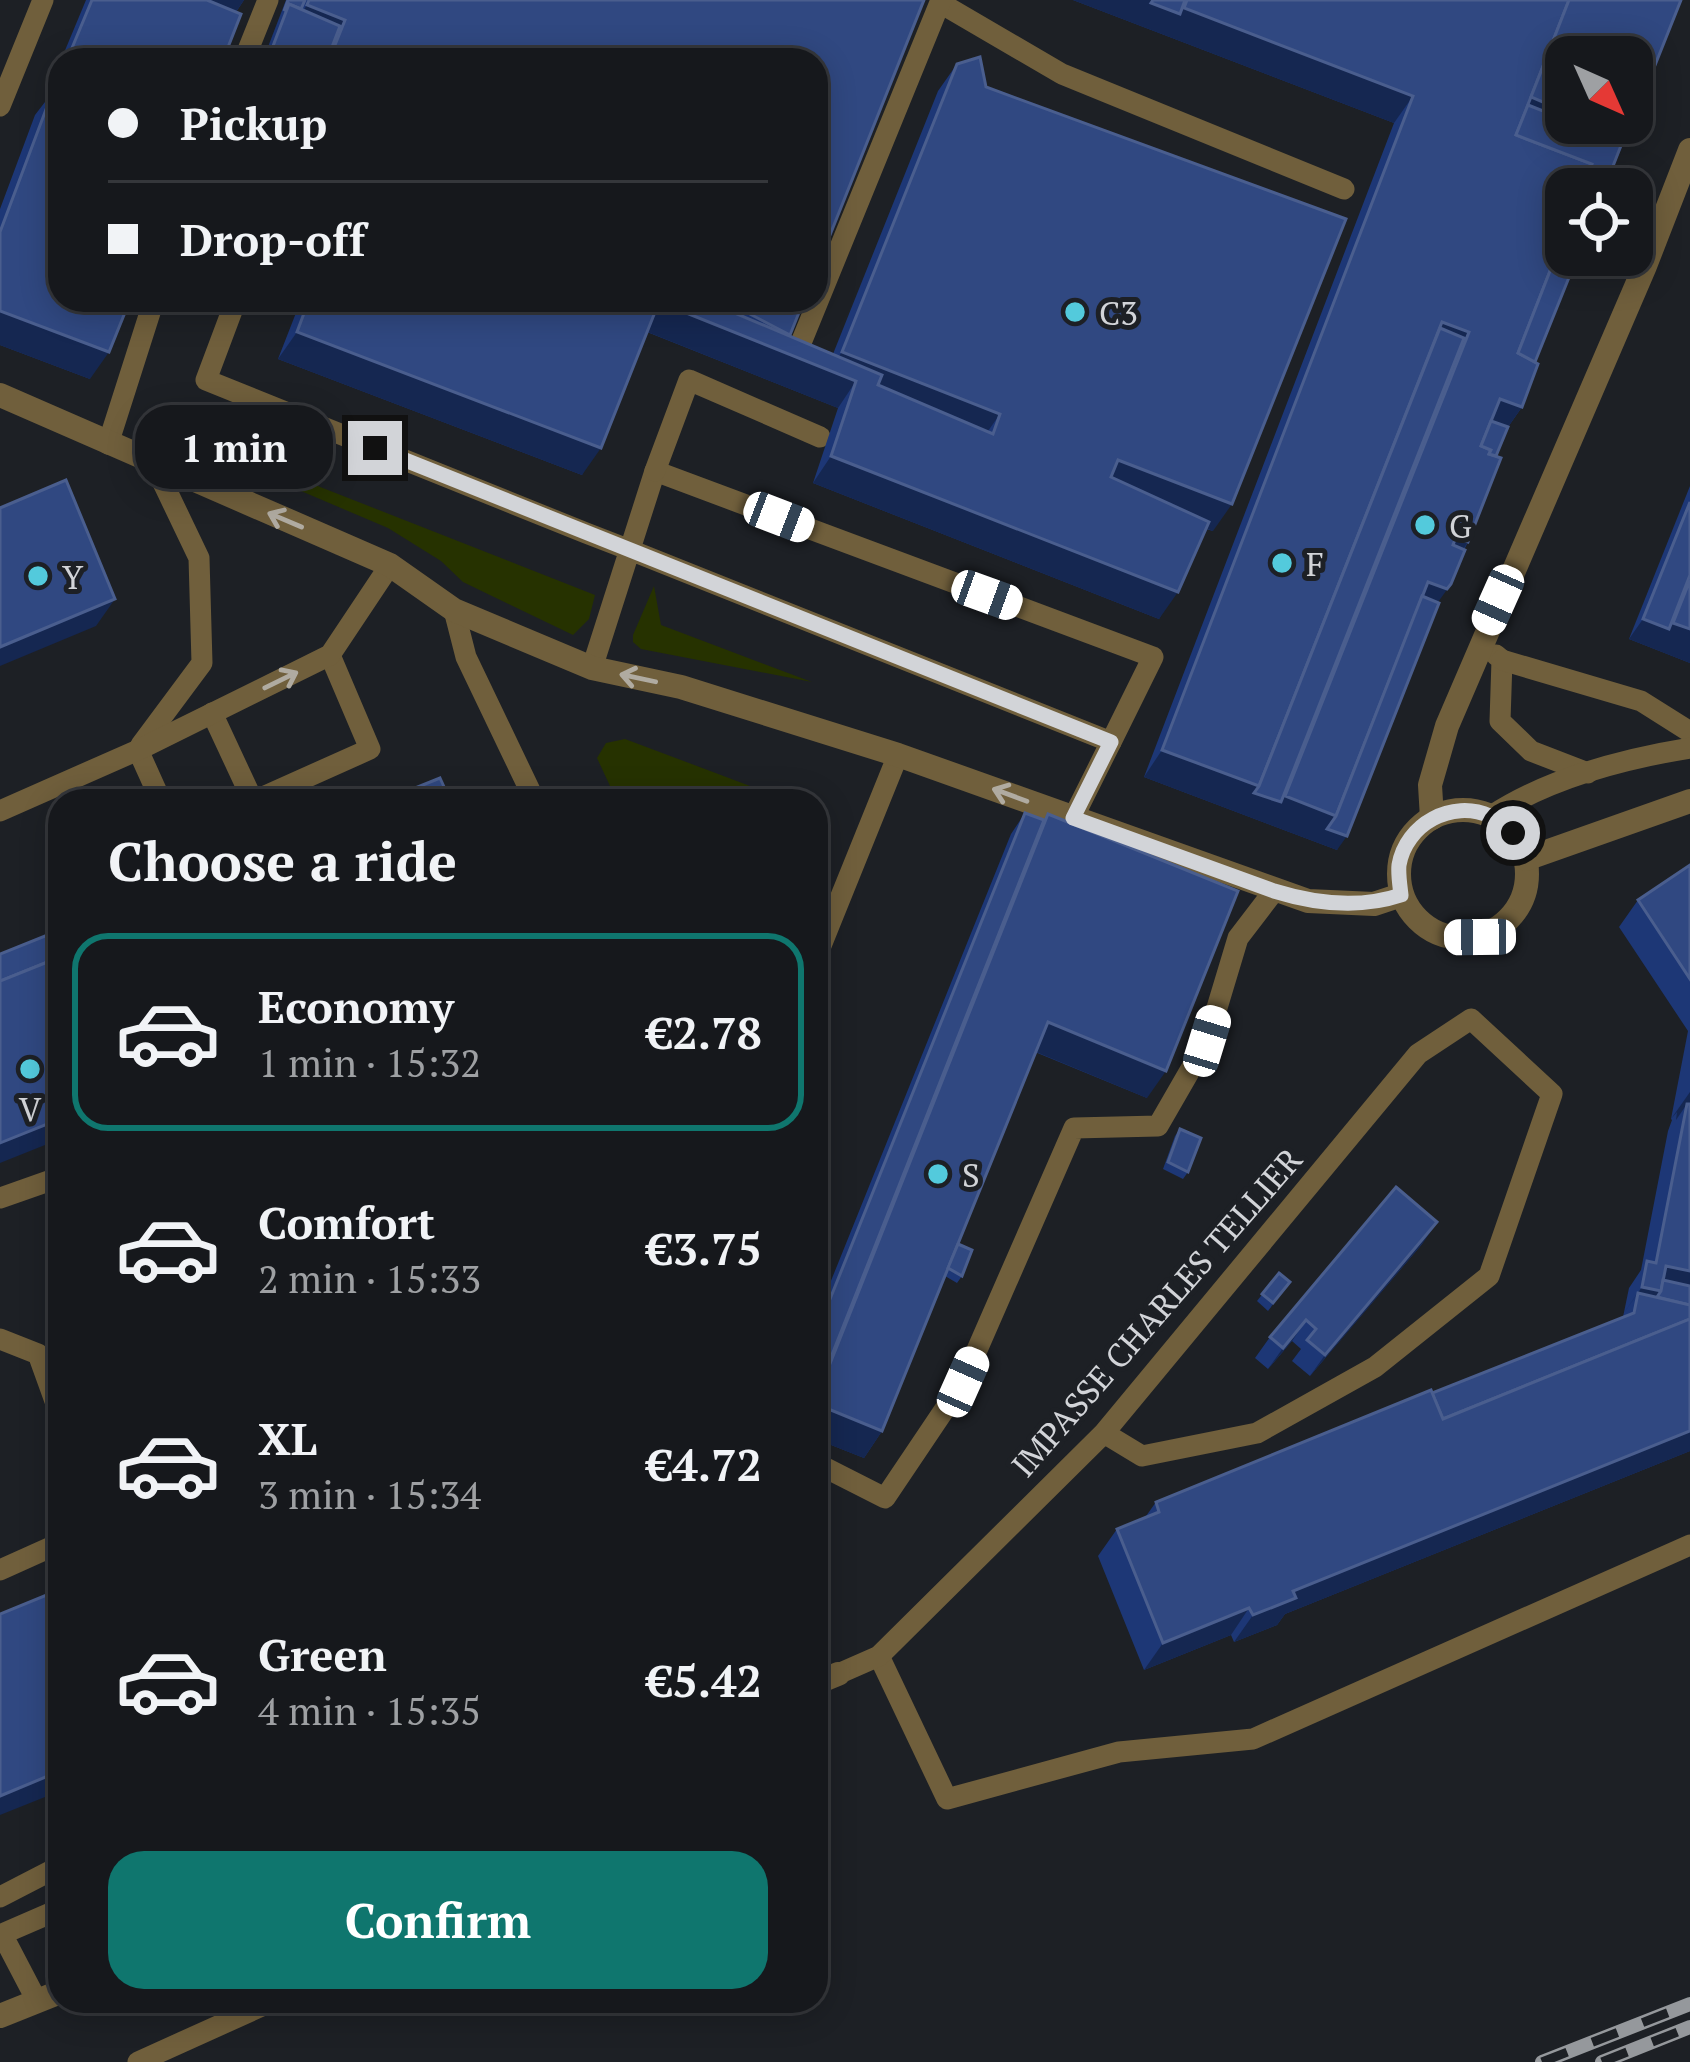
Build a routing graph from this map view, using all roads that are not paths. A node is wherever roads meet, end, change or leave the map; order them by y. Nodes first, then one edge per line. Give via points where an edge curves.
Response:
1 (43, 0) edge
2 (268, 0) edge
3 (942, 2) edge
4 (249, 48) edge
5 (0, 106) edge
6 (1690, 151) edge
7 (1344, 189) dead end
8 (828, 278) edge
9 (150, 312) edge
10 (232, 312) edge
11 (814, 312) edge
12 (796, 355) edge
13 (0, 395) edge
14 (820, 437) dead end
15 (108, 444) junction
16 (154, 464) junction
17 (655, 471) junction
18 (630, 550) junction
19 (390, 565) junction
20 (454, 610) junction
21 (1480, 641) junction
22 (330, 655) junction
23 (1502, 660) junction
24 (592, 668) junction
25 (212, 713) junction
26 (1690, 732) edge
27 (1111, 742) junction
28 (1690, 748) edge
29 (138, 750) junction
30 (898, 755) junction
31 (1588, 773) junction
32 (51, 789) edge
33 (155, 789) edge
34 (248, 789) edge
35 (281, 789) edge
36 (529, 789) edge
37 (48, 790) edge
38 (1690, 801) edge
39 (0, 812) edge
40 (1491, 816) junction
41 (1073, 818) junction
42 (1432, 818) junction
43 (1526, 859) junction
44 (1274, 891) junction
45 (1401, 895) junction
46 (828, 928) edge
47 (48, 1182) edge
48 (0, 1198) edge
49 (0, 1339) edge
50 (48, 1382) edge
51 (1105, 1433) junction
52 (828, 1469) edge
53 (1690, 1545) edge
54 (48, 1548) edge
55 (0, 1570) edge
56 (879, 1656) junction
57 (828, 1679) edge
58 (48, 1872) edge
59 (0, 1897) edge
60 (48, 1914) edge
61 (0, 1933) edge
62 (48, 1997) edge
63 (246, 2013) edge
64 (0, 2016) edge
65 (138, 2062) edge

1 - 5 lane
2 - 4 lane
3 - 7 lane via 1062,74
3 - 8 lane
6 - 21 street
9 - 15 lane
10 - 18 lane via 206,380
11 - 12 lane
13 - 15 street
14 - 17 lane via 689,380
15 - 16 street
19 -> 16 street
16 - 29 lane via 199,558 202,663
17 - 18 lane
17 - 27 lane via 1154,657
18 - 24 lane
18 - 27 lane
19 - 20 street
19 - 22 lane
20 - 24 street
20 - 36 lane via 466,657
21 - 23 lane
21 - 42 street via 1430,785
25 -> 22 lane
22 - 35 lane via 370,749
23 - 26 lane via 1641,701
23 - 31 lane via 1501,721 1532,752
30 -> 24 street
25 - 29 lane
25 - 34 lane
27 - 41 lane
28 - 31 lane
29 - 32 lane
29 - 33 lane
41 -> 30 street
30 - 46 lane
31 - 40 lane
37 - 39 lane
38 - 43 street
40 - 42 street via 1461,810
40 - 43 street via 1513,833
41 - 44 street
42 - 45 street via 1410,838 1399,865
43 - 45 street via 1526,892 1509,920 1480,937 1448,937 1419,922
44 - 45 street via 1374,904
44 - 52 lane via 1238,938 1207,1041 1158,1126 1074,1128 963,1382 885,1498
47 - 48 lane
49 - 50 lane via 38,1354
51 - 51 lane, IMPASSE CHARLES TELLIER via 1142,1456 1257,1433 1375,1366 1489,1276 1552,1094 1472,1019 1418,1054
51 - 56 lane, IMPASSE CHARLES TELLIER
53 - 56 lane via 1253,1739 1119,1751 947,1799
54 - 55 lane
56 - 57 lane, IMPASSE CHARLES TELLIER
58 - 59 lane
60 - 61 lane
61 - 62 lane
62 - 64 street
63 - 65 lane

